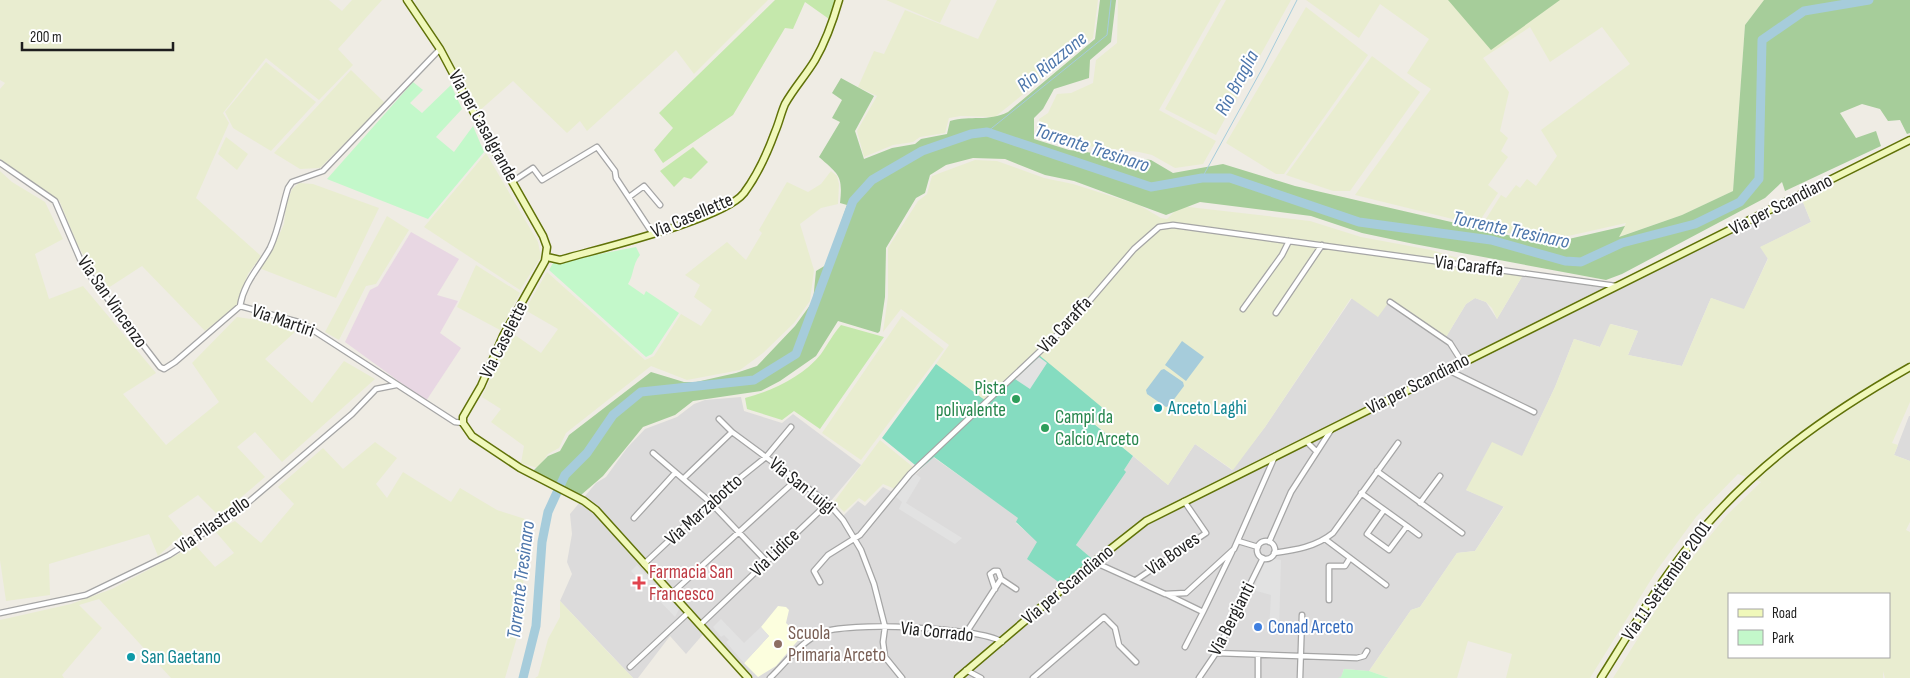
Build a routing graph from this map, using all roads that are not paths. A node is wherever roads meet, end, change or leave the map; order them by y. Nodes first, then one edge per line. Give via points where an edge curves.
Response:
1 (407, 0) edge
2 (838, 0) edge
3 (440, 49) junction
4 (1910, 140) edge
5 (0, 163) edge
6 (515, 180) dead end
7 (629, 197) junction
8 (660, 205) dead end
9 (653, 234) junction
10 (1289, 241) junction
11 (1322, 245) junction
12 (547, 257) junction
13 (1617, 286) junction
14 (1390, 302) dead end
15 (240, 306) junction
16 (1243, 309) dead end
17 (1276, 313) dead end
18 (1462, 362) junction
19 (1910, 368) edge
20 (1447, 369) junction
21 (396, 385) junction
22 (1534, 412) dead end
23 (719, 419) dead end
24 (463, 423) junction
25 (791, 427) dead end
26 (1333, 427) junction
27 (732, 432) junction
28 (1306, 441) junction
29 (1398, 443) dead end
30 (1316, 451) junction
31 (653, 453) dead end
32 (1275, 456) junction
33 (766, 457) junction
34 (1377, 471) junction
35 (675, 473) junction
36 (1440, 476) dead end
37 (684, 478) junction
38 (796, 480) junction
39 (1362, 493) junction
40 (1184, 501) junction
41 (710, 502) junction
42 (828, 502) junction
43 (1420, 503) junction
44 (1384, 510) junction
45 (634, 518) dead end
46 (1407, 526) junction
47 (738, 532) junction
48 (1462, 533) dead end
49 (1420, 535) dead end
50 (854, 537) junction
51 (1325, 539) junction
52 (1238, 541) junction
53 (1270, 542) junction
54 (1258, 547) junction
55 (1234, 549) junction
56 (1274, 553) junction
57 (1263, 558) junction
58 (1350, 558) junction
59 (767, 562) junction
60 (1094, 562) junction
61 (644, 564) junction
62 (1001, 578) junction
63 (1136, 580) junction
64 (820, 582) dead end
65 (1386, 585) dead end
66 (1016, 588) dead end
67 (995, 589) junction
68 (671, 594) junction
69 (1165, 594) junction
70 (1329, 600) dead end
71 (688, 612) junction
72 (1203, 612) junction
73 (0, 613) edge
74 (1302, 615) dead end
75 (700, 624) junction
76 (885, 627) junction
77 (966, 633) junction
78 (1002, 642) junction
79 (1185, 648) dead end
80 (1368, 650) dead end
81 (1216, 653) junction
82 (1258, 656) junction
83 (1301, 656) junction
84 (1136, 662) dead end
85 (630, 667) dead end
86 (966, 670) junction
87 (748, 678) edge
88 (770, 678) edge
89 (902, 678) edge
90 (958, 678) edge
91 (981, 678) edge
92 (1033, 678) edge
93 (1199, 678) edge
94 (1258, 678) edge
95 (1300, 678) edge
96 (1601, 678) edge

1 - 3 street, Via per Casalgrande
2 - 9 street, Via Casellette via 832,25 815,59 786,103 768,152 742,195 696,219
3 - 12 street, Via per Casalgrande via 543,236
3 - 15 street, Via Martiri via 323,171 292,182 270,247 252,272 242,292
4 - 13 street, Via per Scandiano
5 - 15 street, Via San Vincenzo via 55,201 91,277 160,367 164,369 175,362
6 - 7 street via 533,168 542,180 597,148
7 - 8 street via 644,186
7 - 9 street
9 - 12 street, Via Casellette via 560,260
10 - 11 street, Via Caraffa
10 - 16 street
10 - 50 street, Via Caraffa via 1174,225 1153,231 1073,320 910,474 864,531
11 - 13 street, Via Caraffa
11 - 17 street
12 - 24 street, Via Caselette via 503,336 463,417
13 - 18 street, Via per Scandiano
14 - 18 street via 1450,343
15 - 21 street, Via Martiri via 302,323
18 - 20 street, Via per Scandiano
19 - 96 street, Via 11 Settembre 2001 via 1834,412 1775,456 1741,487 1685,550
20 - 22 street
20 - 26 street, Via per Scandiano
21 - 24 street, Via Martiri via 455,422
21 - 73 street, Via Pilastrello via 376,389 352,414 238,510 170,555 86,595
23 - 27 street, Via San Luigi
24 - 61 street, Via Martiri via 472,436 529,473 596,510
25 - 33 street, Via Marzabotto
26 - 28 street, Via per Scandiano
26 - 30 street
27 - 33 street, Via San Luigi
27 - 37 street
28 - 30 street
28 - 32 street, Via per Scandiano
29 - 34 street
30 - 53 street via 1291,492
31 - 35 street
32 - 40 street, Via per Scandiano
32 - 52 street
33 - 38 street, Via San Luigi
33 - 41 street, Via Marzabotto
34 - 39 street
34 - 43 street
35 - 37 street
35 - 45 street
36 - 43 street
37 - 41 street
38 - 42 street, Via San Luigi
38 - 47 street
39 - 44 street
39 - 51 street
40 - 60 street, Via per Scandiano via 1146,521
40 - 63 street, Via Boves via 1206,533
41 - 47 street
41 - 61 street, Via Marzabotto
42 - 50 street, Via San Luigi
42 - 59 street, Via Lidice
43 - 48 street
44 - 46 street
44 - 46 street via 1367,534 1389,550
46 - 49 street
47 - 59 street
47 - 68 street
50 - 64 street, Via Caraffa via 828,555 814,571
50 - 76 street, Via San Luigi via 868,566
51 - 56 street
51 - 58 street
52 - 54 street
52 - 55 street
53 - 54 street
53 - 56 street via 1275,548
54 - 57 street
55 - 69 street via 1186,594
55 - 72 street
56 - 57 street via 1271,558
57 - 81 street, Via Bergianti
58 - 65 street
58 - 70 street via 1345,566 1329,566
59 - 75 street, Via Lidice
60 - 63 street
60 - 78 street, Via per Scandiano
61 - 68 street, Via Martiri
62 - 66 street
62 - 67 street
62 - 67 street via 998,571 990,574
63 - 69 street
67 - 77 street
68 - 71 street, Via Martiri
69 - 72 street
71 - 75 street, Via Martiri
71 - 85 street
72 - 79 street
74 - 83 street
75 - 87 street, Via Martiri
76 - 77 street, Via Corrado via 930,627
76 - 88 street, Via Corrado via 823,632 802,644
76 - 89 street, Via San Luigi via 885,657
77 - 78 street, Via Corrado
78 - 86 street, Via per Scandiano
80 - 83 street via 1357,658
81 - 82 street
81 - 93 street, Via Bergianti
82 - 83 street
82 - 94 street
83 - 95 street
84 - 92 street via 1118,645 1115,628 1104,617
86 - 90 street, Via per Scandiano
86 - 91 street

